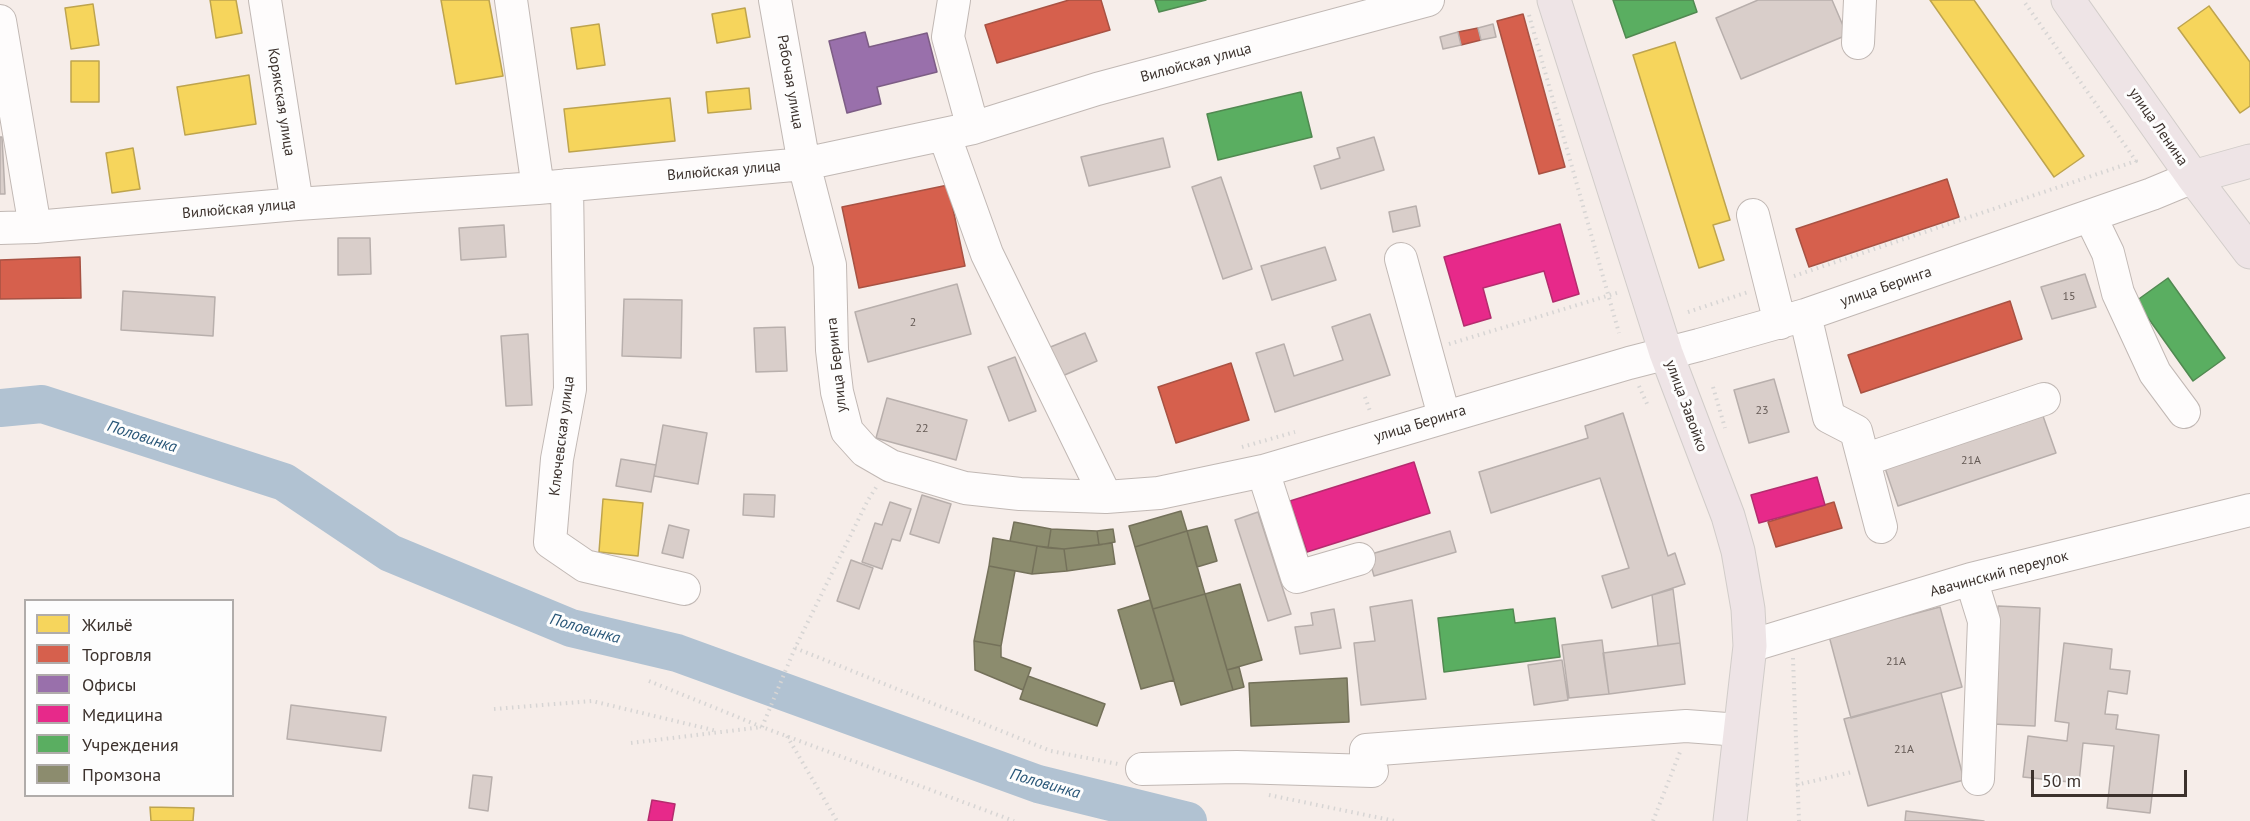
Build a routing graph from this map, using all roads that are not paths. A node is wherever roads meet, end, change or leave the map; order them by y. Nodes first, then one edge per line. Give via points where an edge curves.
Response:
1 (265, 0) edge
2 (511, 0) edge
3 (775, 0) edge
4 (954, 0) edge
5 (1860, 0) edge
6 (2068, 0) edge
7 (1410, 2) edge
8 (1540, 3) edge
9 (0, 21) edge
10 (1858, 43) dead end
11 (958, 131) junction
12 (2250, 161) edge
13 (804, 164) junction
14 (2193, 177) junction
15 (553, 187) junction
16 (297, 204) junction
17 (1753, 215) dead end
18 (2090, 216) junction
19 (35, 227) junction
20 (0, 228) edge
21 (2250, 252) edge
22 (1401, 259) dead end
23 (1792, 319) junction
24 (1666, 353) junction
25 (2044, 399) dead end
26 (2184, 412) dead end
27 (1444, 416) junction
28 (1864, 460) junction
29 (1263, 471) junction
30 (1106, 497) junction
31 (2250, 510) edge
32 (1881, 527) dead end
33 (1359, 559) dead end
34 (1971, 579) junction
35 (684, 589) dead end
36 (1750, 646) junction
37 (1740, 730) junction
38 (1142, 769) road end
39 (1978, 779) dead end
40 (1730, 821) edge

1 - 16 street, Корякская улица
2 - 15 street, Ключевская улица
3 - 13 street, Рабочая улица
4 - 11 street via 948,37
5 - 10 street
6 - 14 main road, улица Ленина
7 - 11 street, Вилюйская улица
8 - 24 main road, улица Завойко via 1645,284
9 - 19 street
11 - 13 street, Вилюйская улица
11 - 30 street via 987,254
12 - 14 main road, улица Беринга
13 - 15 street, Вилюйская улица
13 - 30 street, улица Беринга via 830,265 832,350 841,412 847,430 865,451 891,466 965,488
14 - 18 street, улица Беринга
14 - 21 main road, улица Ленина
15 - 16 street, Вилюйская улица
15 - 35 street, Ключевская улица via 570,389 557,459 550,542 585,566
16 - 19 street, Вилюйская улица
17 - 23 street via 1770,284
18 - 23 street, улица Беринга
18 - 26 street via 2108,253 2118,293 2155,374
19 - 20 street, Вилюйская улица
22 - 27 street
23 - 24 street, улица Беринга
23 - 28 street via 1829,417 1856,431
24 - 27 street, улица Беринга
24 - 36 main road, улица Завойко via 1728,516 1748,609
25 - 28 street
27 - 29 street, улица Беринга
28 - 32 street
29 - 30 street, улица Беринга via 1159,493
29 - 33 street via 1297,578
31 - 34 street, Авачинский переулок
34 - 36 street, Авачинский переулок
34 - 39 street via 1984,621
36 - 37 main road, улица Завойко
37 - 38 street via 1686,726 1366,750 1366,768 1372,771
37 - 40 main road, улица Завойко

